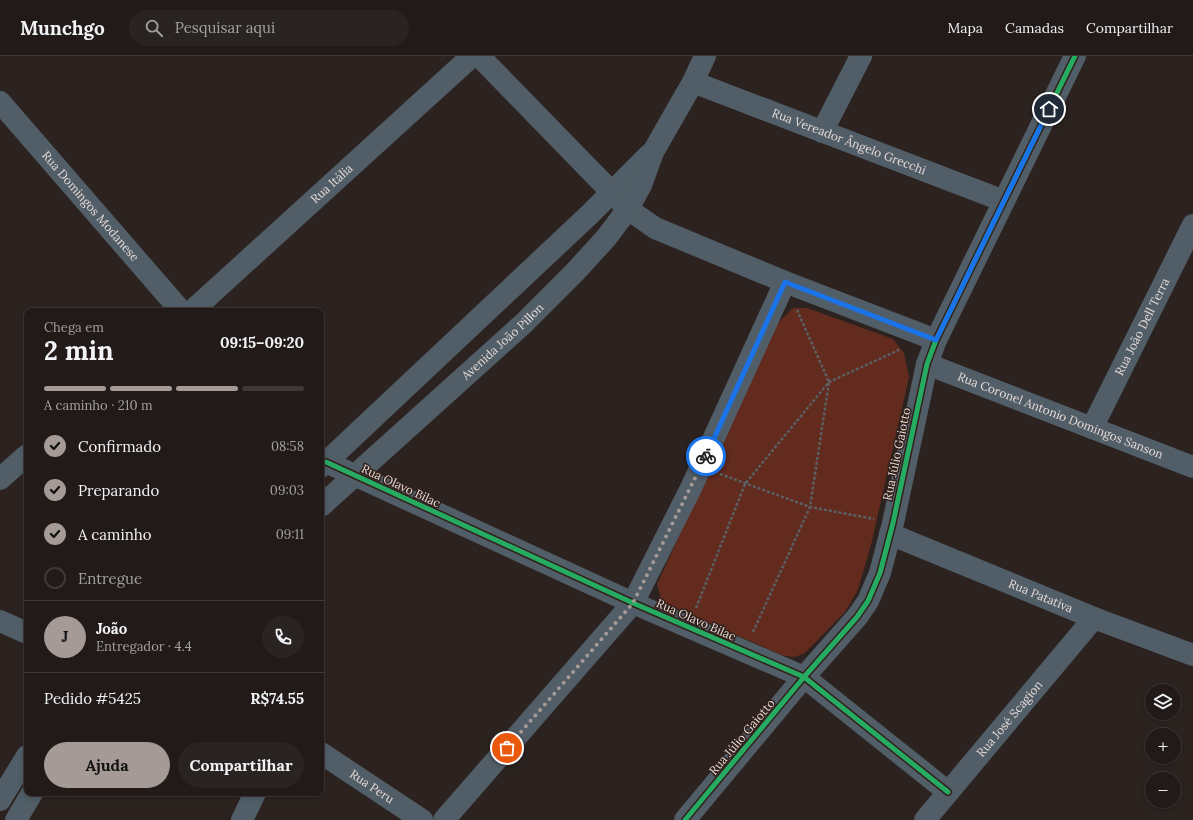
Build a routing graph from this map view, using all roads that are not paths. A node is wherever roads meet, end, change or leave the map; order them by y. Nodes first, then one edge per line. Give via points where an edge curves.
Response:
1 (472, 56) edge
2 (479, 56) edge
3 (705, 56) edge
4 (861, 56) edge
5 (1075, 56) edge
6 (693, 82) junction
7 (0, 102) edge
8 (822, 132) junction
9 (653, 152) junction
10 (611, 192) junction
11 (1004, 201) junction
12 (628, 209) junction
13 (1193, 225) edge
14 (785, 282) junction
15 (178, 308) edge
16 (195, 308) edge
17 (932, 338) junction
18 (928, 364) junction
19 (1092, 428) junction
20 (24, 458) edge
21 (324, 464) edge
22 (324, 465) edge
23 (1193, 467) edge
24 (355, 475) junction
25 (0, 479) edge
26 (324, 503) edge
27 (891, 528) junction
28 (633, 603) junction
29 (1094, 618) junction
30 (0, 620) edge
31 (24, 632) edge
32 (1192, 652) edge
33 (804, 677) junction
34 (324, 756) edge
35 (24, 761) edge
36 (948, 792) junction
37 (30, 796) edge
38 (254, 796) edge
39 (0, 800) edge
40 (16, 820) edge
41 (242, 820) edge
42 (422, 820) edge
43 (444, 820) edge
44 (685, 820) edge
45 (925, 820) edge

1 - 16 street, Rua Itália
2 - 10 street
3 - 6 main road, Avenida João Pillon
4 - 8 street
5 - 11 street, Rua Júlio Gaiotto
6 - 8 street, Rua Vereador Ângelo Grecchi
6 - 9 main road, Avenida João Pillon
7 - 15 street, Rua Domingos Modanese
8 - 11 street, Rua Vereador Ângelo Grecchi
9 - 10 main road, Avenida João Pillon
9 - 12 main road, Avenida João Pillon via 641,185
10 - 12 street
10 - 21 main road, Avenida João Pillon
11 - 17 street, Rua Júlio Gaiotto
12 - 14 street via 655,228
12 - 24 main road, Avenida João Pillon via 575,272 524,323
13 - 19 street, Rua João Dell Terra
14 - 17 street
14 - 28 street via 701,466
17 - 18 street, Rua Júlio Gaiotto
18 - 19 street, Rua Coronel Antonio Domingos Sanson
18 - 27 street, Rua Júlio Gaiotto
19 - 23 street, Rua Coronel Antonio Domingos Sanson
20 - 25 street
22 - 24 street, Rua Olavo Bilac
24 - 26 main road, Avenida João Pillon
24 - 28 street, Rua Olavo Bilac
27 - 29 street, Rua Patativa
27 - 33 street, Rua Júlio Gaiotto via 880,573 868,601
28 - 33 street, Rua Olavo Bilac
28 - 43 street
29 - 32 street, Rua Patativa
29 - 36 street, Rua José Scagion
30 - 31 street
33 - 36 street, Rua Olavo Bilac
33 - 44 street, Rua Júlio Gaiotto
34 - 42 street, Rua Peru
35 - 39 main road
36 - 45 street, Rua José Scagion
37 - 40 main road
38 - 41 street

